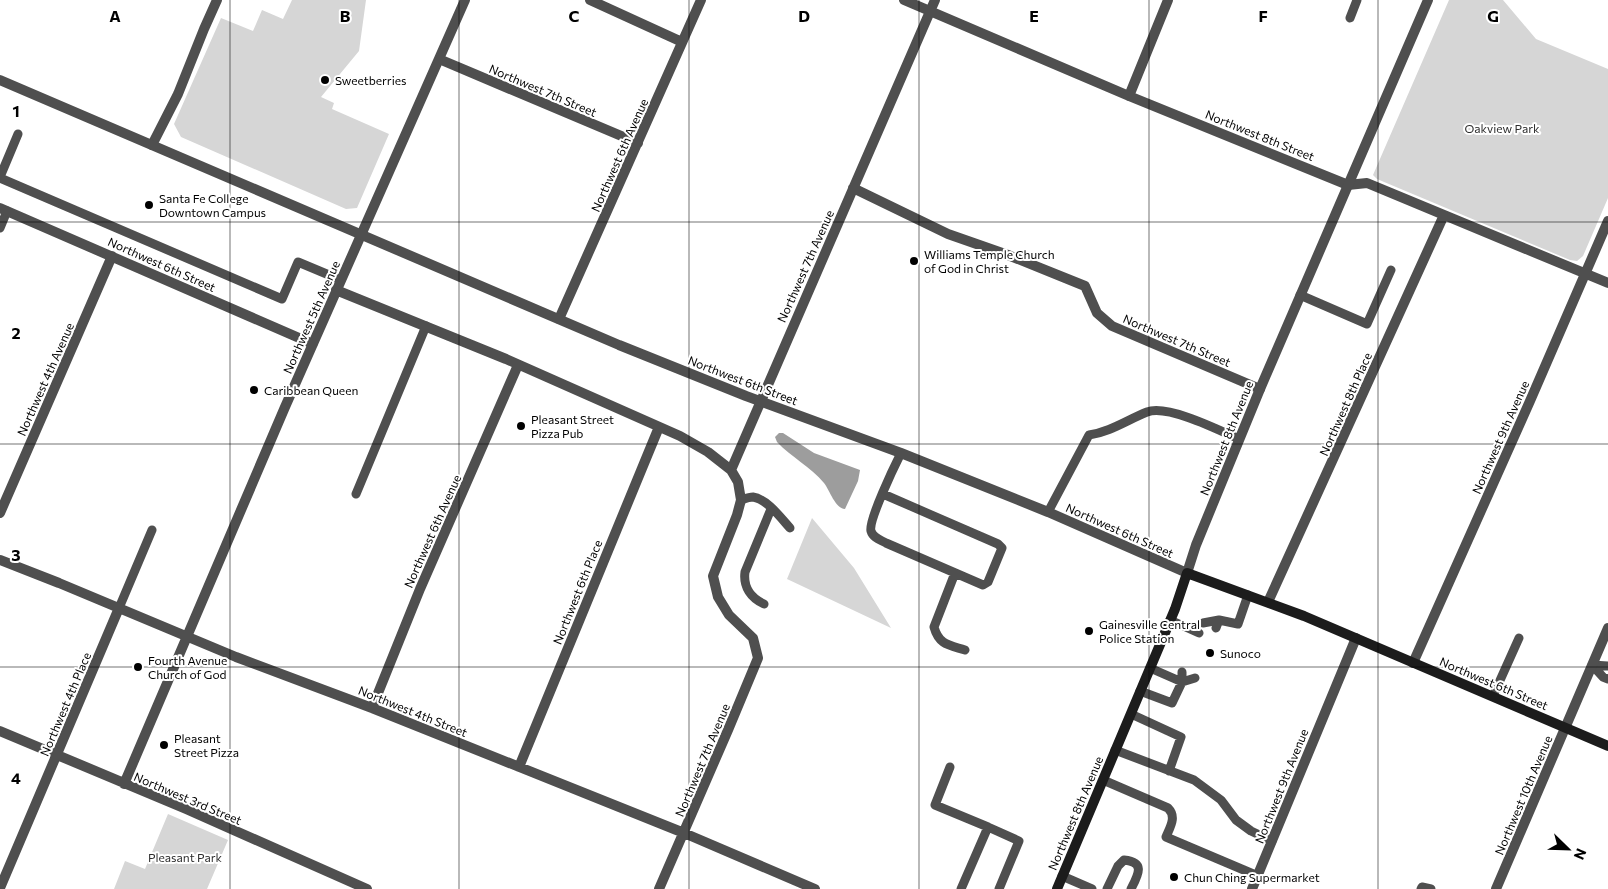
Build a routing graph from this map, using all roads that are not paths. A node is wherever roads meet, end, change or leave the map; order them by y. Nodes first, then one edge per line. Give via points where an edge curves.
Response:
1 (217, 0) edge
2 (465, 0) edge
3 (590, 0) edge
4 (701, 0) edge
5 (904, 0) edge
6 (935, 0) edge
7 (1168, 0) edge
8 (1357, 0) edge
9 (1428, 0) edge
10 (930, 12) junction
11 (1350, 18) dead end
12 (682, 42) junction
13 (439, 60) junction
14 (0, 80) edge
15 (1129, 96) junction
16 (18, 134) dead end
17 (638, 143) junction
18 (152, 145) junction
19 (0, 177) edge
20 (1348, 185) junction
21 (853, 188) junction
22 (4, 210) edge
23 (1444, 215) junction
24 (1608, 222) edge
25 (0, 228) edge
26 (361, 234) junction
27 (112, 256) junction
28 (1391, 270) dead end
29 (1585, 274) junction
30 (1608, 283) edge
31 (338, 285) junction
32 (1300, 295) junction
33 (559, 319) junction
34 (426, 326) junction
35 (313, 344) junction
36 (518, 365) junction
37 (1260, 389) junction
38 (761, 401) junction
39 (659, 427) junction
40 (1239, 439) junction
41 (901, 453) junction
42 (731, 470) junction
43 (356, 494) dead end
44 (883, 494) junction
45 (740, 500) junction
46 (771, 509) junction
47 (0, 512) edge
48 (1048, 512) junction
49 (790, 528) dead end
50 (152, 530) dead end
51 (0, 560) edge
52 (955, 573) junction
53 (1187, 573) junction
54 (1248, 595) junction
55 (1268, 602) junction
56 (764, 604) dead end
57 (119, 608) junction
58 (1170, 620) junction
59 (1203, 623) dead end
60 (1608, 628) edge
61 (1199, 633) dead end
62 (187, 636) junction
63 (1356, 638) junction
64 (1519, 638) dead end
65 (965, 650) dead end
66 (1413, 662) junction
67 (1592, 665) junction
68 (1608, 666) edge
69 (1150, 668) junction
70 (1182, 677) junction
71 (1195, 678) dead end
72 (1608, 679) edge
73 (1140, 691) junction
74 (1493, 696) junction
75 (372, 708) junction
76 (1131, 714) junction
77 (1565, 727) junction
78 (0, 730) edge
79 (1608, 746) edge
80 (1115, 750) junction
81 (56, 755) junction
82 (519, 767) junction
83 (950, 768) dead end
84 (1169, 771) junction
85 (1103, 780) junction
86 (124, 784) junction
87 (988, 827) junction
88 (684, 834) junction
89 (1272, 841) junction
90 (1062, 876) junction
91 (1258, 876) junction
92 (0, 888) edge
93 (367, 889) edge
94 (659, 889) edge
95 (815, 889) edge
96 (961, 889) edge
97 (999, 889) edge
98 (1057, 889) edge
99 (1092, 889) edge
100 (1107, 889) edge
101 (1132, 889) edge
102 (1252, 889) edge
103 (1421, 889) edge
104 (1431, 889) edge
105 (1496, 889) edge

1 - 18 street via 178,94
2 - 13 street, Northwest 5th Avenue
3 - 12 street
4 - 12 street, Northwest 6th Avenue
5 - 10 street, Northwest 8th Street
6 - 10 street, Northwest 7th Avenue
7 - 15 street
8 - 11 lane
9 - 20 street, Northwest 8th Avenue
10 - 15 street, Northwest 8th Street
10 - 21 street, Northwest 7th Avenue
12 - 17 street, Northwest 6th Avenue
13 - 17 street, Northwest 7th Street
13 - 26 street, Northwest 5th Avenue
14 - 18 street, Northwest 6th Street
15 - 20 street, Northwest 8th Street
16 - 19 lane
17 - 33 street, Northwest 6th Avenue
18 - 26 street, Northwest 6th Street
19 - 31 lane via 282,299 298,262
20 - 23 street, Northwest 8th Street via 1367,183
20 - 32 street, Northwest 8th Avenue
21 - 37 street, Northwest 7th Street via 948,234 1085,286 1098,313 1112,326
21 - 38 street, Northwest 7th Avenue
22 - 25 lane
22 - 27 street, Northwest 6th Street
23 - 29 street, Northwest 8th Street
23 - 55 street, Northwest 8th Place
24 - 29 street, Northwest 9th Avenue
26 - 31 street, Northwest 5th Avenue
26 - 33 street, Northwest 6th Street
27 - 35 street, Northwest 6th Street
27 - 47 street, Northwest 4th Avenue
28 - 32 lane via 1367,324
29 - 30 street, Northwest 8th Street
29 - 66 street, Northwest 9th Avenue
31 - 34 street
31 - 35 street, Northwest 5th Avenue
32 - 37 street, Northwest 8th Avenue
33 - 38 street, Northwest 6th Street
34 - 36 street
34 - 43 lane
35 - 62 street, Northwest 5th Avenue
36 - 39 street
36 - 75 street, Northwest 6th Avenue
37 - 40 street, Northwest 8th Avenue
38 - 41 street, Northwest 6th Street
38 - 42 street, Northwest 7th Avenue
39 - 42 street via 708,452
39 - 82 street, Northwest 6th Place
40 - 48 lane via 1174,413 1149,411 1102,433 1089,435
40 - 53 street, Northwest 8th Avenue
41 - 44 lane
41 - 48 street, Northwest 6th Street
42 - 45 street via 738,482
44 - 52 lane via 871,522 871,531 876,538
44 - 52 lane via 1002,548 988,582 983,585
45 - 46 lane via 759,499
45 - 88 street, Northwest 7th Avenue via 713,576 718,597 729,615 754,638 758,658
46 - 49 lane
46 - 56 lane via 744,577 751,596
48 - 53 street, Northwest 6th Street
50 - 57 lane, Northwest 4th Place
51 - 57 street, Northwest 4th Street
52 - 65 lane via 934,627 942,642
53 - 54 main road, Northwest 6th Street
53 - 58 main road, Northwest 8th Avenue
54 - 55 main road, Northwest 6th Street
54 - 59 lane via 1238,624
55 - 63 main road, Northwest 6th Street
57 - 62 street, Northwest 4th Street
57 - 81 street, Northwest 4th Place
58 - 61 lane
58 - 69 main road, Northwest 8th Avenue
60 - 67 street, Northwest 10th Avenue
62 - 75 street, Northwest 4th Street
62 - 86 street, Northwest 5th Avenue
63 - 66 main road, Northwest 6th Street
63 - 89 street, Northwest 9th Avenue
64 - 74 lane
66 - 74 main road, Northwest 6th Street
67 - 68 lane
67 - 72 lane
67 - 77 street, Northwest 10th Avenue
69 - 70 lane
69 - 73 main road, Northwest 8th Avenue
70 - 71 lane
70 - 73 lane via 1172,703
73 - 76 main road, Northwest 8th Avenue
74 - 77 main road, Northwest 6th Street
75 - 82 street, Northwest 4th Street
76 - 80 main road, Northwest 8th Avenue
76 - 84 lane via 1181,738
77 - 79 main road, Northwest 6th Street
77 - 105 street, Northwest 10th Avenue
78 - 81 street, Northwest 3rd Street
80 - 84 lane
80 - 85 main road, Northwest 8th Avenue
81 - 86 street, Northwest 3rd Street
81 - 92 street, Northwest 4th Place
82 - 88 street, Northwest 4th Street
83 - 87 lane via 935,805
84 - 89 lane via 1194,780 1221,800 1236,820 1250,831
85 - 90 main road, Northwest 8th Avenue
85 - 91 lane via 1168,808 1173,817 1166,837
86 - 93 street, Northwest 3rd Street
87 - 96 lane
87 - 97 lane via 1019,841
88 - 94 street, Northwest 7th Avenue
88 - 95 street, Northwest 4th Street
89 - 91 street, Northwest 9th Avenue
90 - 98 main road, Northwest 8th Avenue
90 - 99 lane
91 - 102 street, Northwest 9th Avenue
100 - 101 lane via 1124,860 1132,861 1139,869
103 - 104 lane

